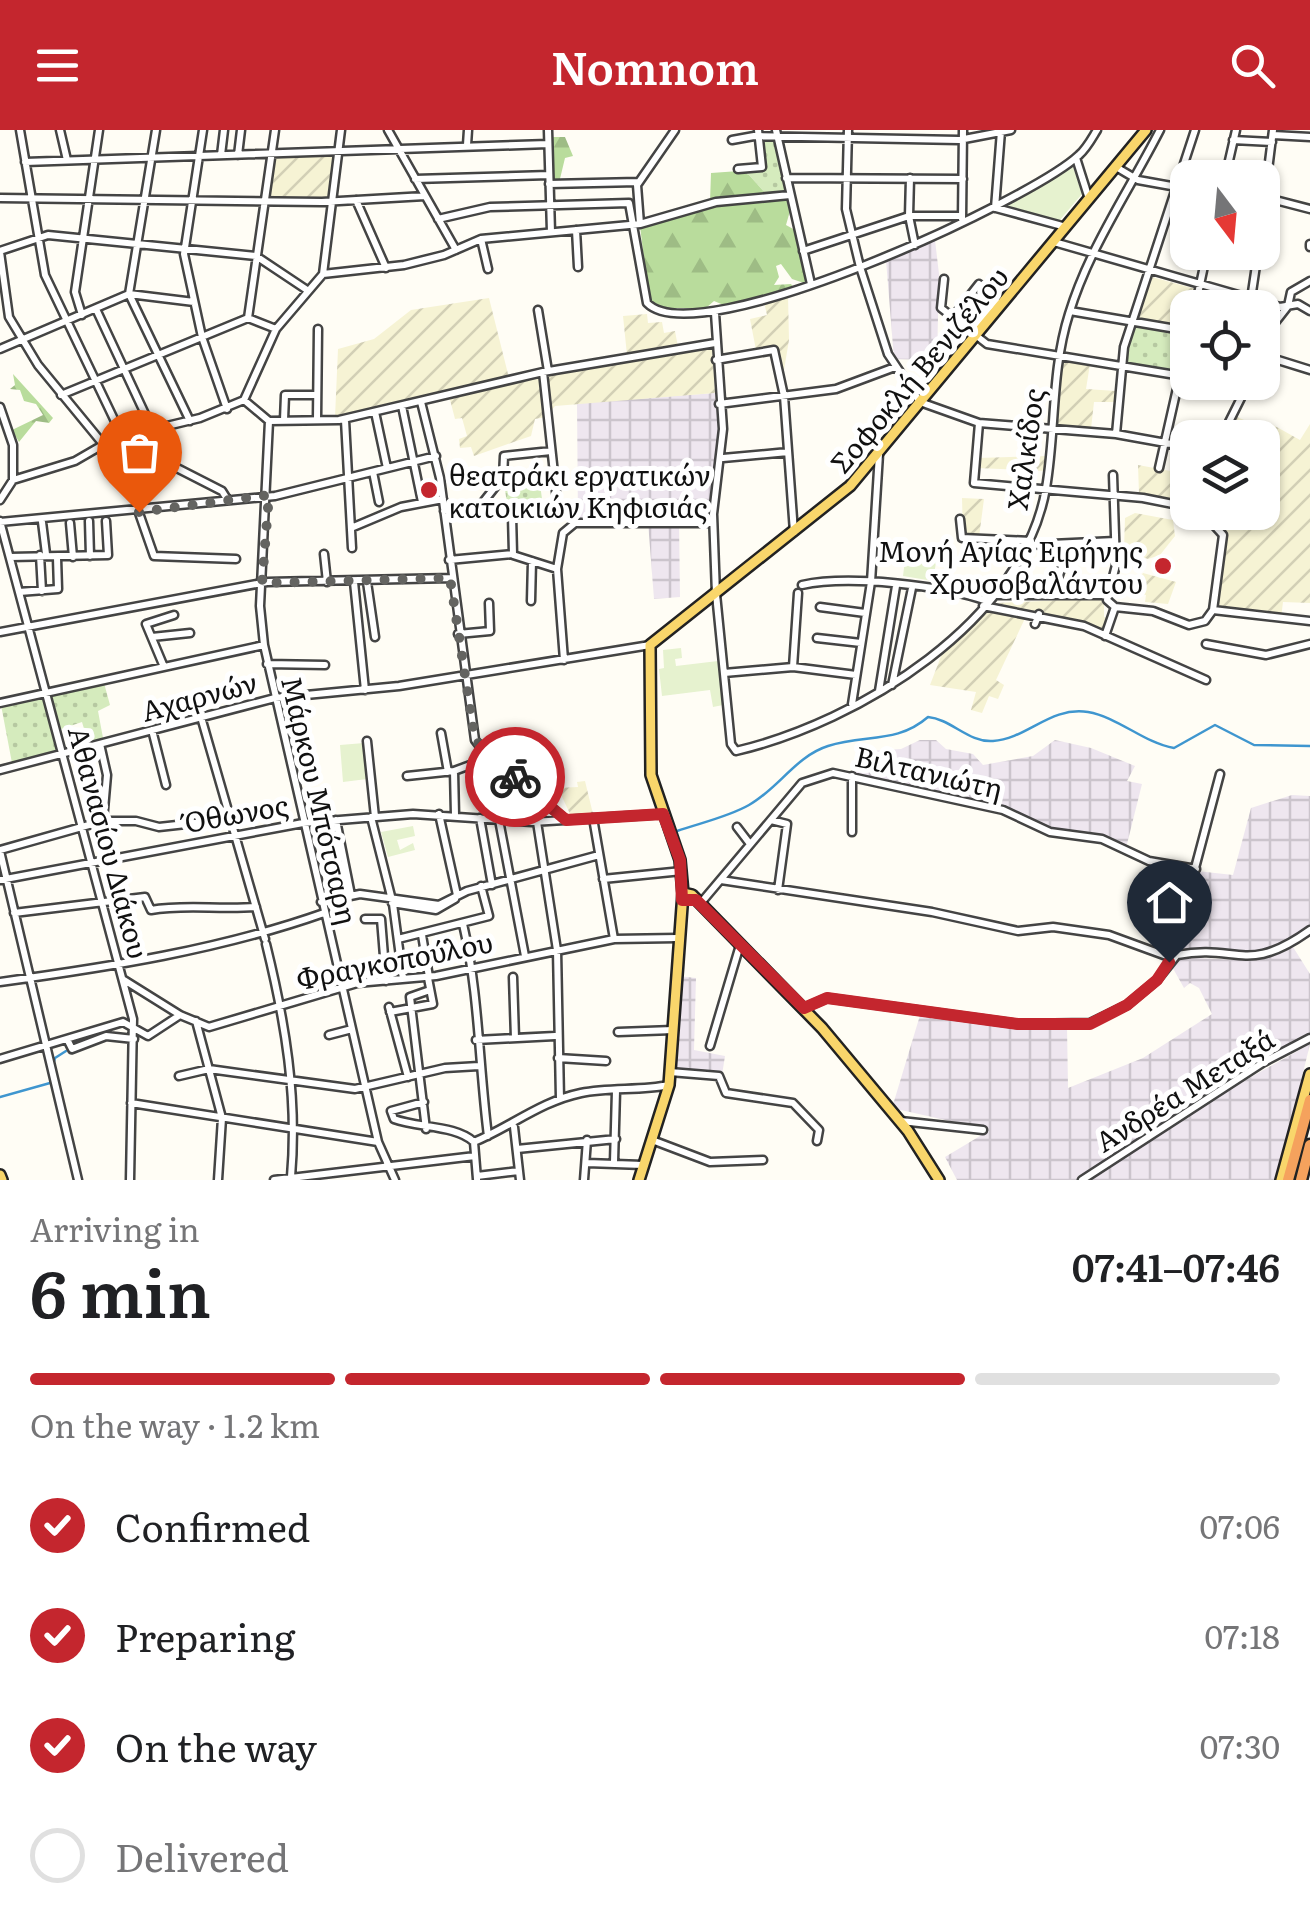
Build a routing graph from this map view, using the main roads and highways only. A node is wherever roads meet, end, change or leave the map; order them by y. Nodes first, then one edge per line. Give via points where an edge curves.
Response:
1 (1146, 130) edge
2 (664, 636) junction
3 (654, 660) junction
4 (683, 896) junction
5 (1310, 1074) edge
6 (1310, 1100) edge
7 (1310, 1145) edge
8 (639, 1180) edge
9 (939, 1180) edge
10 (1285, 1180) edge
11 (1301, 1180) edge

1 - 2 main road, Σοφοκλή Βενιζέλου via 867,467
2 - 3 main road
2 - 3 main road, Σοφοκλή Βενιζέλου via 650,645
3 - 4 main road via 650,766 682,871
4 - 8 main road via 669,1085
4 - 9 main road via 698,902 804,1008 900,1121
5 - 10 main road
6 - 10 highway
7 - 11 highway

